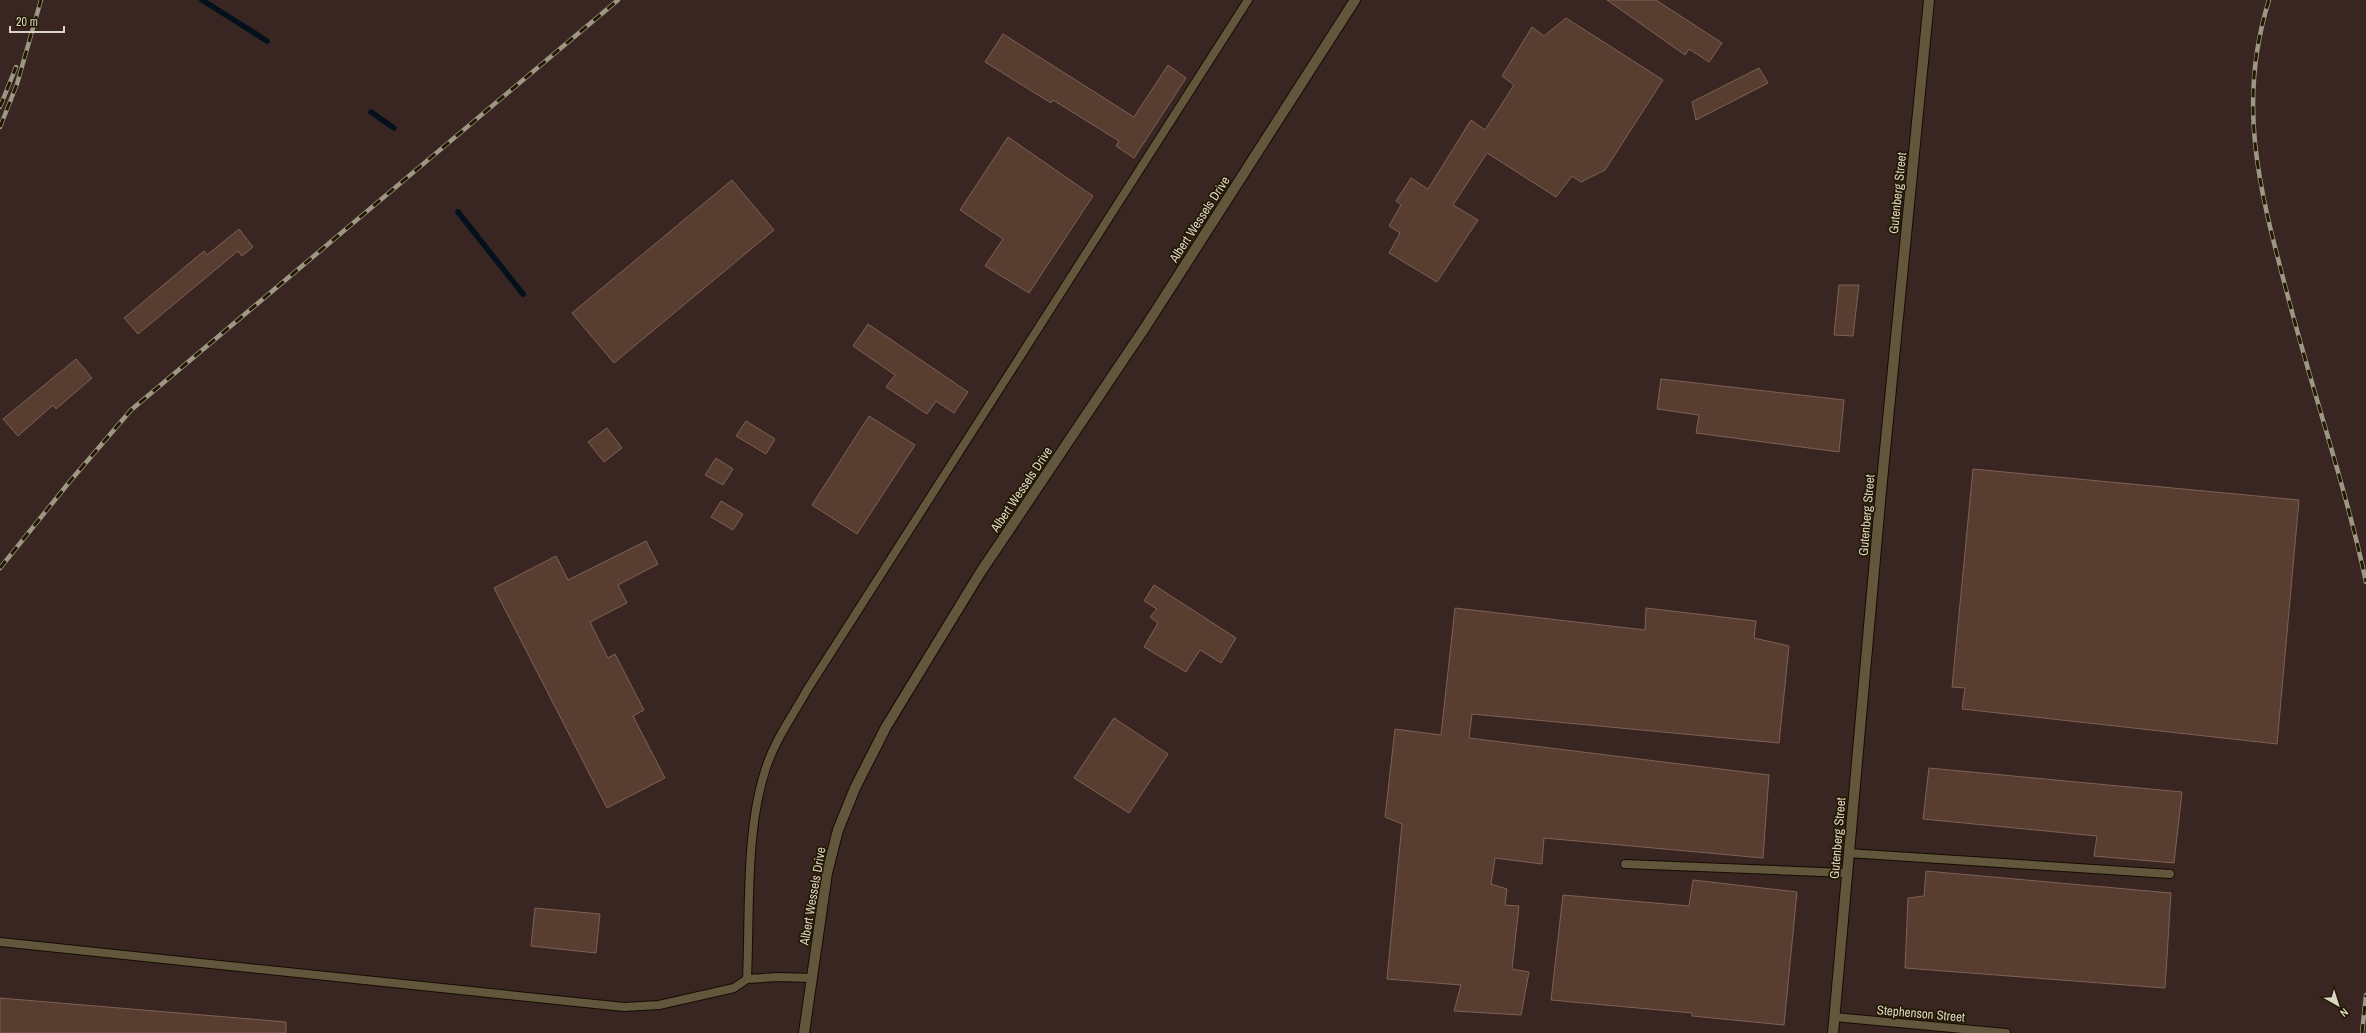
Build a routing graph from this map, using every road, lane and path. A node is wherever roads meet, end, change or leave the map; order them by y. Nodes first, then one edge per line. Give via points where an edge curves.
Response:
1 (1248, 0) edge
2 (1355, 0) edge
3 (1929, 0) edge
4 (1848, 853) junction
5 (1624, 864) dead end
6 (1846, 873) junction
7 (2170, 874) dead end
8 (0, 942) edge
9 (812, 978) junction
10 (747, 979) junction
11 (1834, 1017) junction
12 (804, 1033) edge
13 (1833, 1033) edge
14 (2006, 1033) edge

1 - 10 lane via 807,690 783,732 766,767 753,828
2 - 9 street, Albert Wessels Drive via 1146,326 980,573 886,727 855,788 838,830 827,873
3 - 4 street, Gutenberg Street
4 - 6 street, Gutenberg Street
4 - 7 lane
5 - 6 lane
6 - 11 street, Gutenberg Street
8 - 10 lane via 624,1007 659,1005 726,990
9 - 10 lane
9 - 12 street, Albert Wessels Drive
11 - 13 street, Gutenberg Street
11 - 14 lane, Stephenson Street

